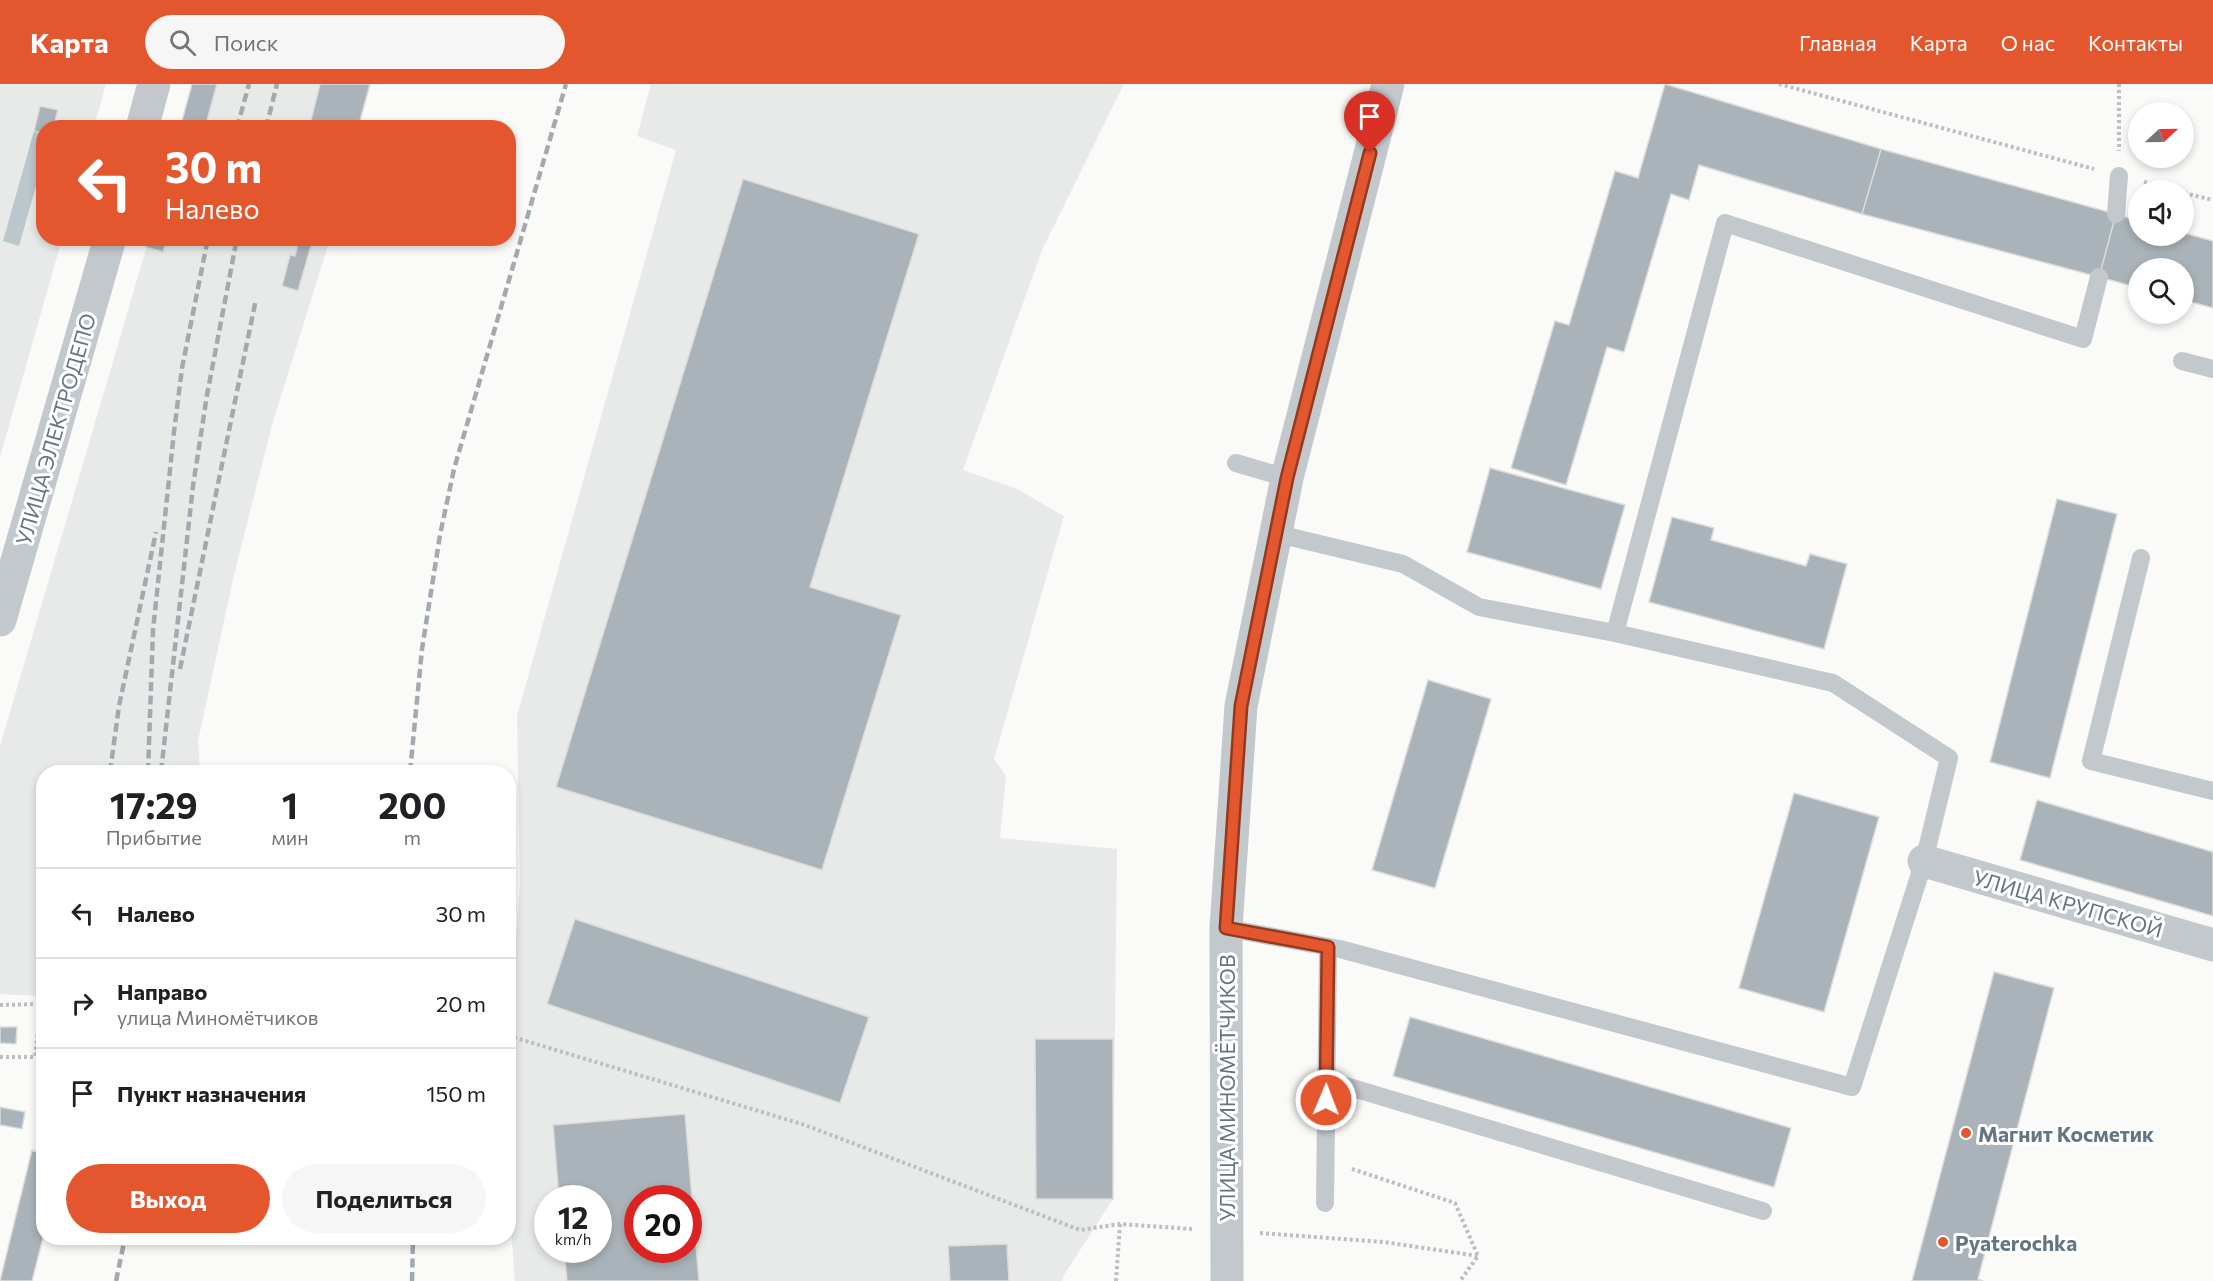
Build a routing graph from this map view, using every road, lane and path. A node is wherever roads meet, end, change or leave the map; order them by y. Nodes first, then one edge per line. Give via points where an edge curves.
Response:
1 (154, 84) edge
2 (1388, 84) edge
3 (1779, 84) edge
4 (2119, 84) edge
5 (144, 120) edge
6 (2119, 176) junction
7 (2135, 180) edge
8 (2194, 195) edge
9 (2213, 200) edge
10 (2116, 214) dead end
11 (108, 246) edge
12 (2099, 277) dead end
13 (2182, 361) dead end
14 (2213, 369) edge
15 (1236, 463) dead end
16 (1287, 478) junction
17 (1274, 533) junction
18 (2141, 558) dead end
19 (0, 620) edge
20 (1615, 633) junction
21 (2213, 791) edge
22 (1924, 861) junction
23 (1226, 928) junction
24 (2213, 945) edge
25 (1328, 947) junction
26 (36, 1004) edge
27 (0, 1005) edge
28 (516, 1038) edge
29 (36, 1042) edge
30 (34, 1057) joint
31 (0, 1058) edge
32 (1326, 1080) junction
33 (1345, 1166) dead end
34 (1325, 1203) dead end
35 (1763, 1211) dead end
36 (1120, 1224) junction
37 (1200, 1229) dead end
38 (1258, 1233) dead end
39 (1478, 1256) junction
40 (1116, 1281) edge
41 (1227, 1281) edge
42 (1460, 1281) edge

1 - 5 street
2 - 16 street, УЛИЦА МИНОМЁТЧИКОВ
3 - 6 path
4 - 6 path
6 - 7 path
6 - 10 lane
8 - 9 path
11 - 19 street, УЛИЦА ЭЛЕКТРОДЕПО
12 - 20 lane via 2083,339 1725,223
13 - 14 lane
15 - 16 lane
16 - 17 street, УЛИЦА МИНОМЁТЧИКОВ
17 - 20 lane via 1403,564 1479,607
17 - 23 street, УЛИЦА МИНОМЁТЧИКОВ via 1241,706
18 - 21 lane via 2091,761
20 - 22 lane via 1833,683 1949,758
22 - 24 street, УЛИЦА КРУПСКОЙ
22 - 25 lane via 1852,1087
23 - 25 lane
23 - 41 street, УЛИЦА МИНОМЁТЧИКОВ
25 - 32 lane
26 - 27 path
28 - 36 path via 805,1125 1080,1230
29 - 30 path
30 - 31 path
32 - 34 lane
32 - 35 lane
33 - 39 path via 1455,1203
36 - 37 path
36 - 40 path
38 - 39 path via 1384,1242
39 - 42 path

